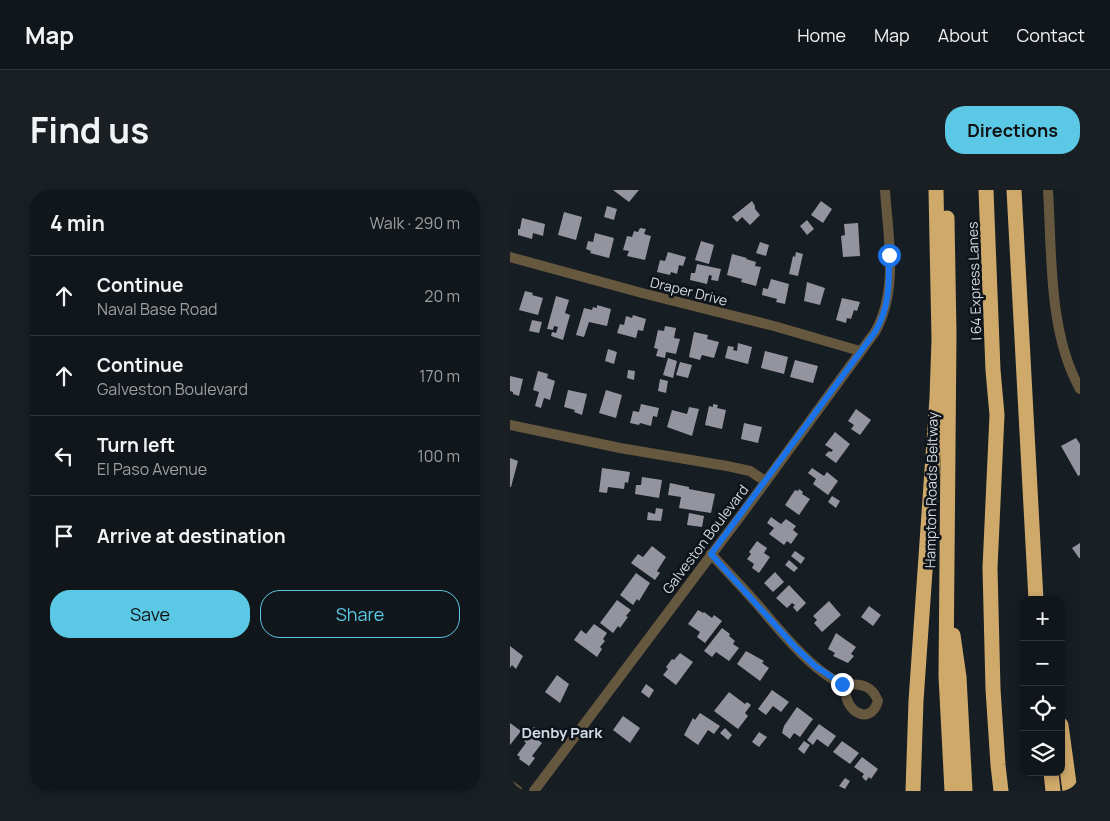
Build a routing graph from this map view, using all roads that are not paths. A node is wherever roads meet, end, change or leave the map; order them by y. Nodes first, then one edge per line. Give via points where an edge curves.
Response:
1 (885, 190) edge
2 (936, 190) edge
3 (946, 190) edge
4 (986, 190) edge
5 (1014, 190) edge
6 (1048, 190) edge
7 (510, 258) edge
8 (860, 351) junction
9 (993, 370) junction
10 (1080, 389) edge
11 (510, 425) edge
12 (765, 481) junction
13 (711, 554) junction
14 (1034, 566) junction
15 (946, 587) junction
16 (1036, 596) edge
17 (1039, 596) edge
18 (846, 684) dead end
19 (1062, 731) edge
20 (1051, 776) edge
21 (510, 785) edge
22 (518, 791) edge
23 (534, 791) edge
24 (913, 791) edge
25 (952, 791) edge
26 (965, 791) edge
27 (992, 791) edge
28 (1001, 791) edge
29 (1053, 791) edge
30 (1070, 791) edge

1 - 8 street, Galveston Boulevard via 888,298 881,321
2 - 24 highway via 937,398
3 - 15 highway, Hampton Roads Beltway via 949,324
4 - 9 highway, I 64 Express Lanes
5 - 14 highway
6 - 10 street via 1057,320 1070,368
7 - 8 street, Draper Drive
8 - 12 street, Galveston Boulevard
9 - 27 highway via 984,621
9 - 28 highway via 996,414 990,568
11 - 12 street via 612,447 742,469
12 - 13 street, Galveston Boulevard
13 - 18 street via 796,648 815,666
13 - 23 street, Galveston Boulevard
14 - 16 highway
14 - 17 highway
15 - 25 highway, Hampton Roads Beltway via 947,713
15 - 26 highway via 959,677
19 - 30 highway
20 - 29 highway
21 - 22 street

